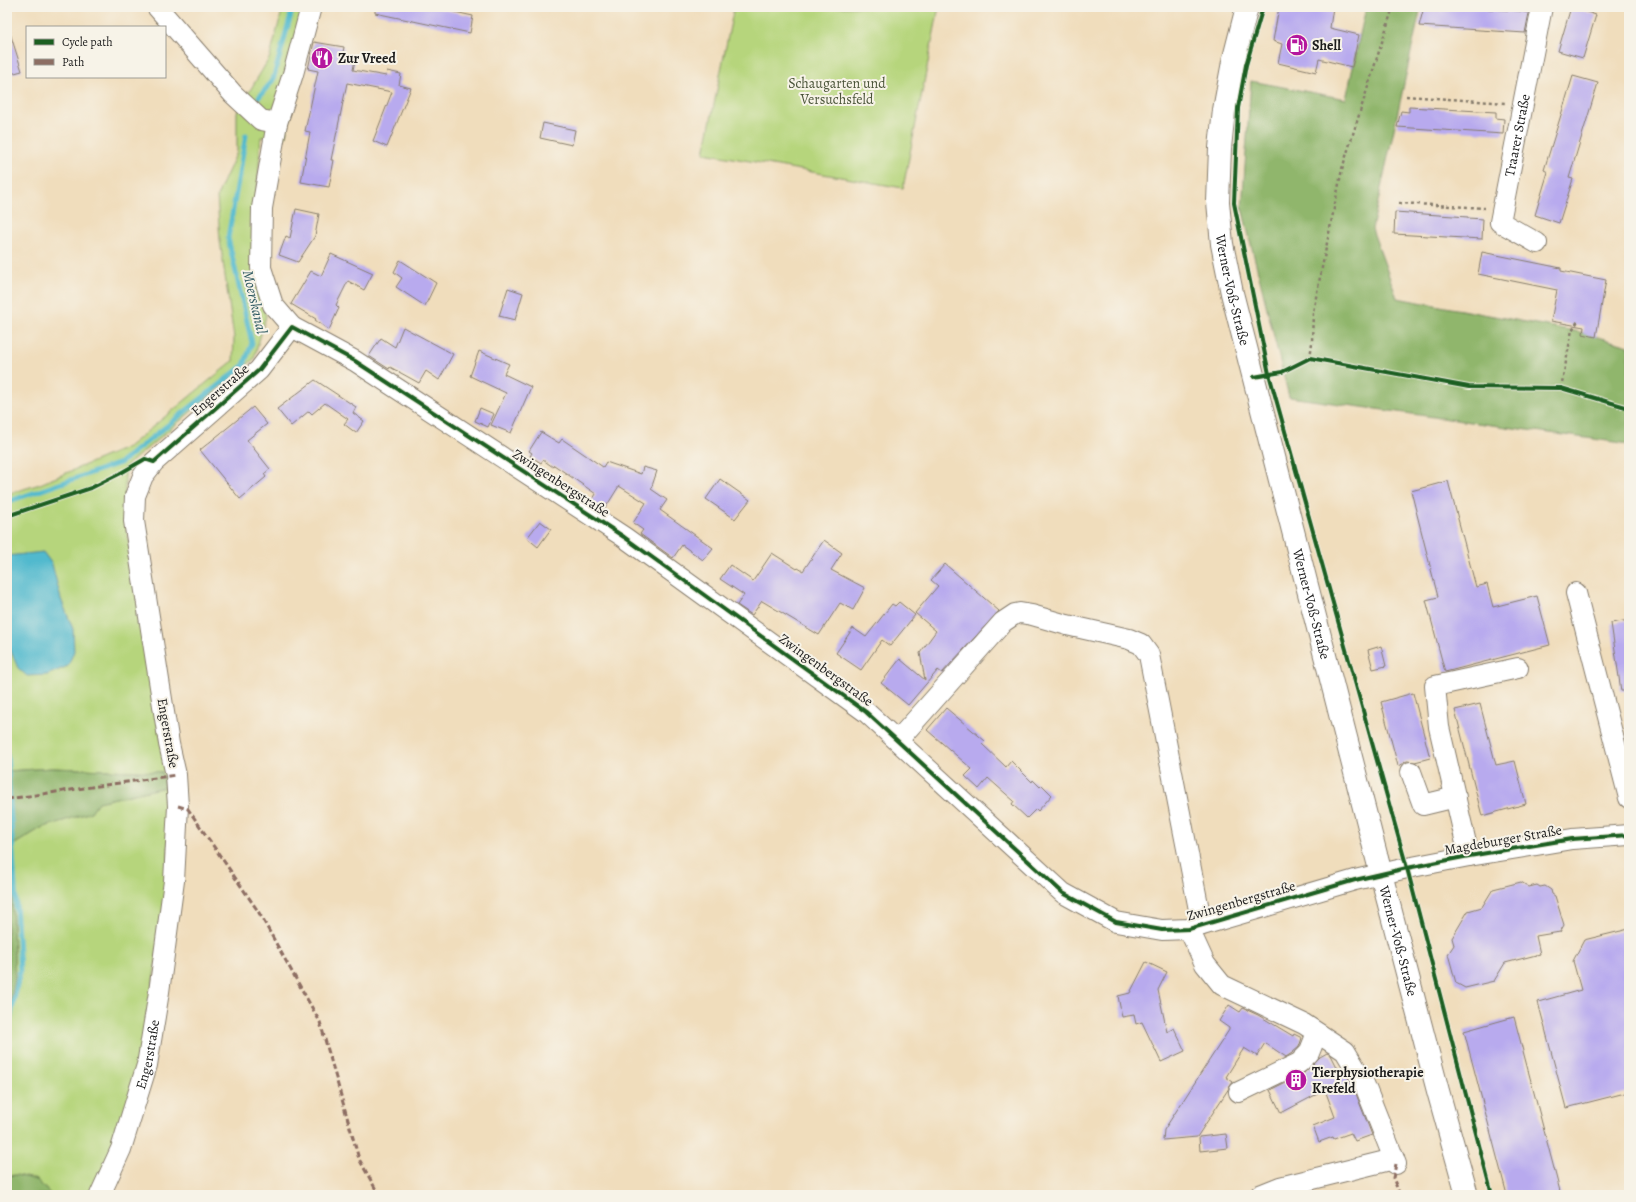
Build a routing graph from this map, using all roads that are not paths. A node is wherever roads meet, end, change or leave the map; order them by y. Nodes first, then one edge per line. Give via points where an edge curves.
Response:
1 (157, 7) edge
2 (311, 7) edge
3 (1247, 7) edge
4 (1542, 7) edge
5 (277, 123) junction
6 (1537, 243) dead end
7 (292, 327) junction
8 (1576, 593) dead end
9 (1518, 668) dead end
10 (898, 740) junction
11 (1411, 772) dead end
12 (1456, 797) junction
13 (1629, 798) edge
14 (1629, 836) edge
15 (1469, 856) junction
16 (1381, 874) junction
17 (1196, 927) junction
18 (1317, 1033) junction
19 (1239, 1092) dead end
20 (100, 1195) edge
21 (1260, 1195) edge
22 (1467, 1195) edge

1 - 5 street via 233,94 261,120
2 - 5 street, Zwingenbergstraße
3 - 16 main road, Werner-Voß-Straße via 1224,110 1218,202 1222,244 1234,301
4 - 6 street, Traarer Straße via 1500,222
5 - 7 street, Zwingenbergstraße via 262,208 261,268 273,305
7 - 10 street, Zwingenbergstraße via 356,361 624,537 866,712
7 - 20 street, Engerstraße via 259,370 154,462 143,476 135,496 134,521 176,775 178,806 174,882 147,1065 121,1149
8 - 13 street
9 - 12 street via 1435,686 1439,726
10 - 17 street, Zwingenbergstraße via 1063,893 1116,922 1162,930
10 - 17 street via 1010,616 1020,613 1032,615 1140,644 1149,655
11 - 12 street via 1423,805
12 - 15 street
14 - 15 street, Magdeburger Straße via 1572,839
15 - 16 street, Magdeburger Straße
16 - 17 street, Zwingenbergstraße
16 - 22 main road, Werner-Voß-Straße
17 - 18 street, Zwingenbergstraße via 1205,964 1222,985 1304,1024
18 - 19 street via 1309,1053 1299,1063
18 - 21 street, Zwingenbergstraße via 1345,1051 1363,1081 1395,1162 1280,1187

